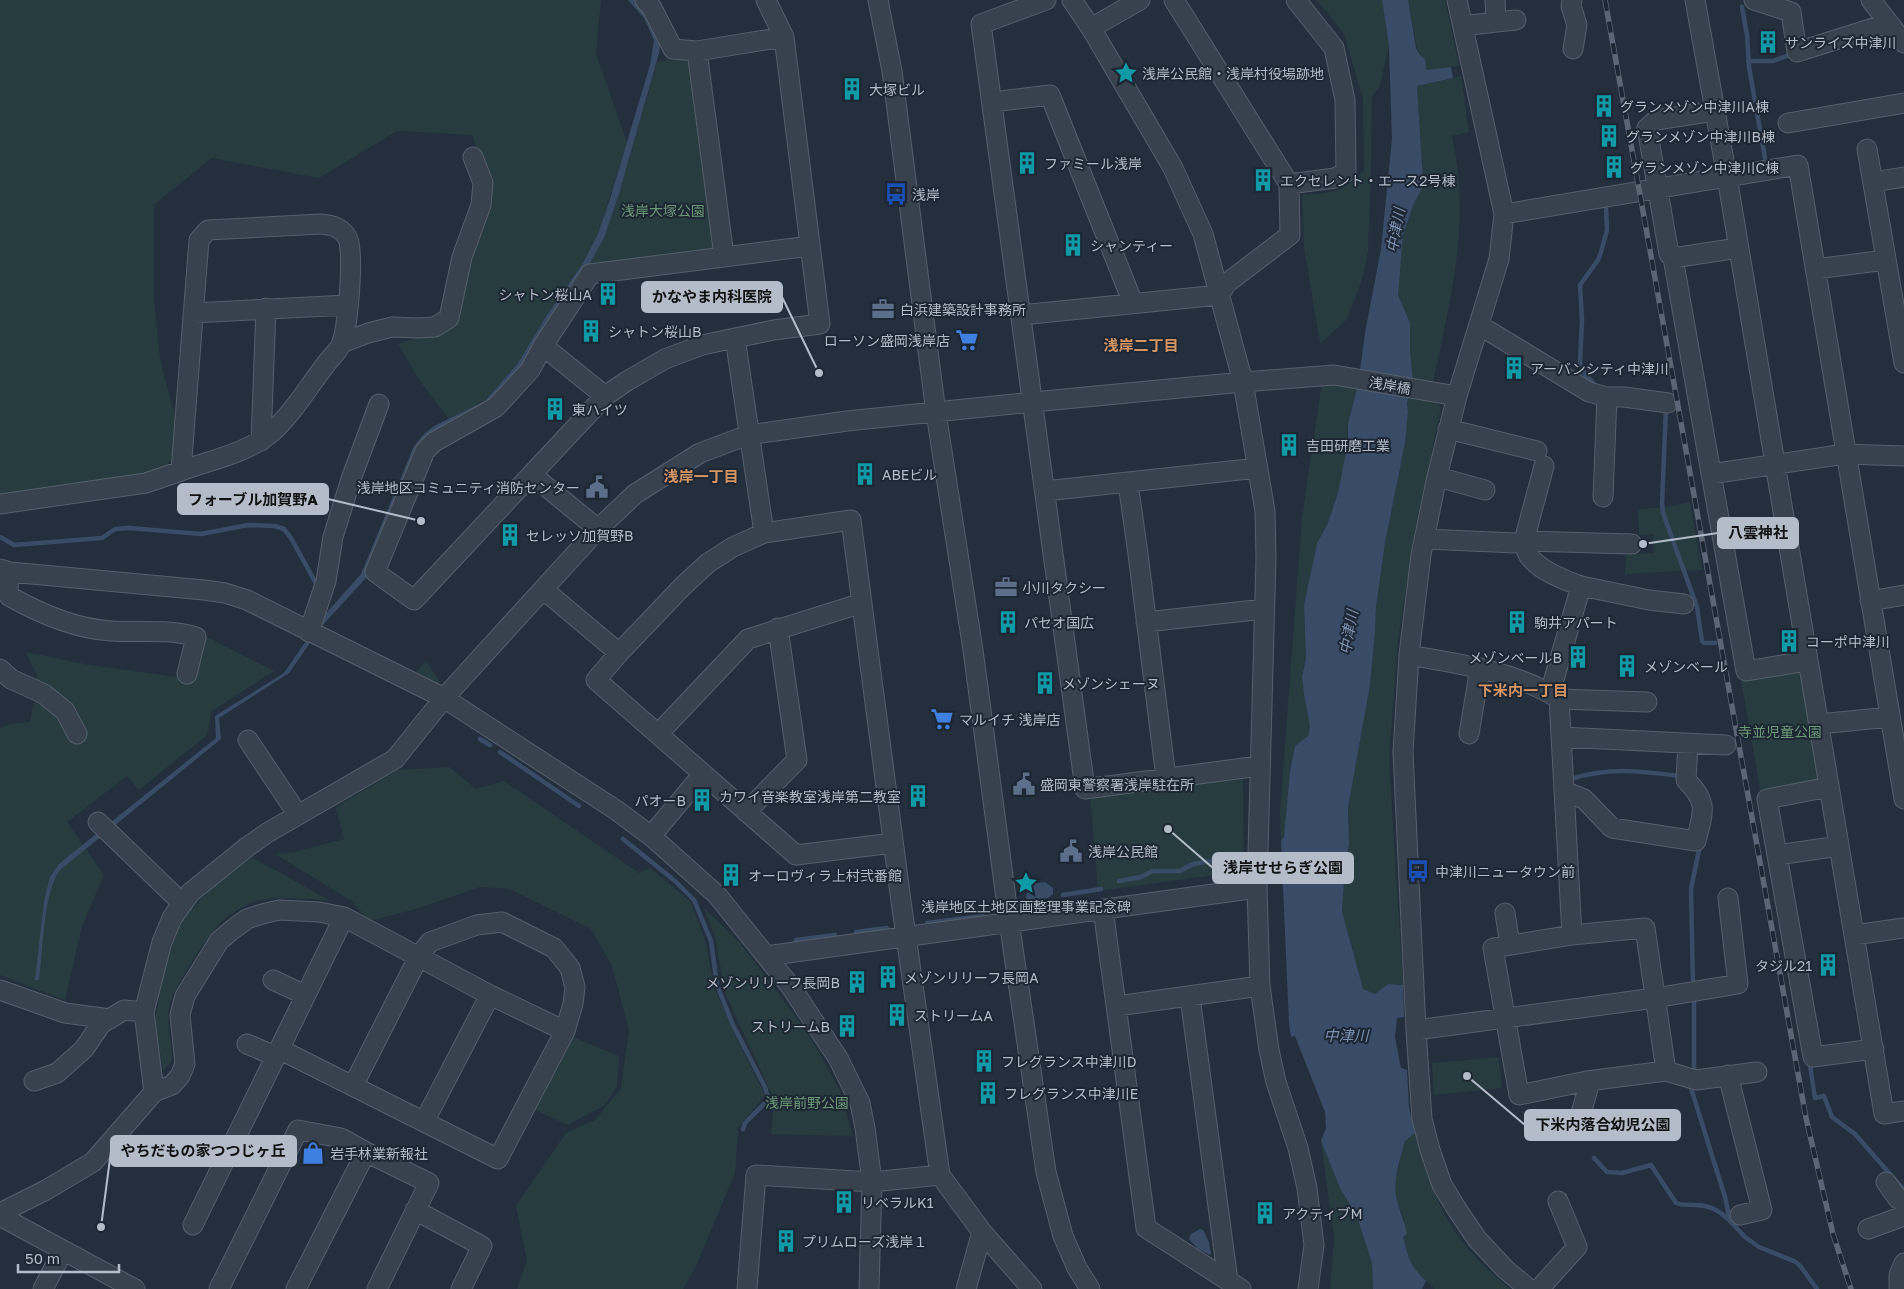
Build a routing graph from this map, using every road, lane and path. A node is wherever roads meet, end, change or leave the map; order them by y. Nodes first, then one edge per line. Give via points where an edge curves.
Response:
1 (645, 0) edge
2 (766, 0) edge
3 (878, 0) edge
4 (1046, 0) edge
5 (1072, 0) edge
6 (1140, 0) edge
7 (1174, 0) edge
8 (1296, 0) edge
9 (1457, 0) edge
10 (1495, 0) edge
11 (1572, 0) edge
12 (1695, 0) edge
13 (1705, 0) edge
14 (1754, 0) edge
15 (1872, 0) edge
16 (1516, 20) dead end
17 (1496, 22) junction
18 (1890, 23) junction
19 (1471, 25) dead end
20 (1091, 28) junction
21 (784, 37) junction
22 (1904, 43) edge
23 (1573, 49) dead end
24 (697, 51) junction
25 (992, 102) junction
26 (1904, 103) edge
27 (1714, 111) junction
28 (1788, 123) dead end
29 (1867, 149) dead end
30 (472, 157) dead end
31 (1727, 177) junction
32 (1904, 177) edge
33 (1873, 182) junction
34 (1289, 184) junction
35 (1656, 189) junction
36 (1504, 214) junction
37 (810, 246) junction
38 (1738, 248) junction
39 (724, 256) junction
40 (1673, 258) junction
41 (1886, 260) junction
42 (1815, 269) junction
43 (1219, 295) junction
44 (1133, 303) junction
45 (348, 305) junction
46 (266, 308) junction
47 (193, 313) junction
48 (1021, 314) junction
49 (1479, 325) junction
50 (735, 338) junction
51 (342, 343) junction
52 (543, 346) junction
53 (1904, 363) edge
54 (1243, 382) junction
55 (1450, 395) junction
56 (605, 396) junction
57 (1607, 398) junction
58 (1033, 402) junction
59 (1668, 403) dead end
60 (379, 404) dead end
61 (936, 413) junction
62 (1448, 429) junction
63 (748, 435) junction
64 (261, 441) junction
65 (1845, 454) junction
66 (1904, 456) edge
67 (1774, 465) junction
68 (1258, 468) junction
69 (181, 471) junction
70 (1711, 474) junction
71 (532, 476) junction
72 (1438, 477) junction
73 (1128, 483) junction
74 (1485, 490) dead end
75 (1045, 491) junction
76 (1603, 497) dead end
77 (0, 504) edge
78 (598, 529) junction
79 (764, 533) junction
80 (1424, 539) junction
81 (1524, 541) junction
82 (1632, 544) dead end
83 (5, 571) edge
84 (1581, 586) junction
85 (544, 590) junction
86 (1904, 595) edge
87 (1870, 601) junction
88 (862, 603) junction
89 (1684, 604) dead end
90 (1264, 609) junction
91 (1146, 622) junction
92 (778, 628) junction
93 (309, 632) junction
94 (619, 653) junction
95 (1409, 655) junction
96 (1808, 661) junction
97 (1480, 668) junction
98 (0, 669) edge
99 (187, 674) dead end
100 (1555, 696) junction
101 (444, 698) junction
102 (1647, 702) dead end
103 (1890, 717) junction
104 (1819, 724) junction
105 (77, 734) dead end
106 (658, 734) junction
107 (1469, 734) dead end
108 (1561, 737) junction
109 (248, 740) dead end
110 (1688, 744) junction
111 (1726, 745) dead end
112 (1259, 766) junction
113 (702, 774) junction
114 (1166, 778) junction
115 (1829, 788) junction
116 (1564, 791) junction
117 (1904, 800) edge
118 (746, 812) junction
119 (298, 815) junction
120 (98, 822) dead end
121 (651, 836) junction
122 (893, 843) junction
123 (1839, 846) junction
124 (1777, 855) junction
125 (1257, 888) junction
126 (1728, 898) dead end
127 (182, 903) junction
128 (1103, 909) junction
129 (1505, 913) dead end
130 (344, 917) junction
131 (1009, 921) junction
132 (1904, 928) edge
133 (1572, 935) junction
134 (1854, 935) junction
135 (906, 936) junction
136 (1510, 945) junction
137 (419, 956) junction
138 (766, 956) junction
139 (273, 980) dead end
140 (1260, 986) junction
141 (0, 990) edge
142 (490, 994) junction
143 (305, 995) junction
144 (1190, 997) junction
145 (1655, 998) junction
146 (1117, 1006) junction
147 (144, 1012) junction
148 (1506, 1017) junction
149 (110, 1018) junction
150 (1416, 1030) junction
151 (565, 1031) junction
152 (247, 1044) dead end
153 (1874, 1049) junction
154 (277, 1052) junction
155 (1666, 1071) junction
156 (1757, 1072) dead end
157 (1728, 1076) junction
158 (34, 1081) dead end
159 (1587, 1081) junction
160 (353, 1086) junction
161 (154, 1092) junction
162 (1904, 1111) edge
163 (1581, 1112) dead end
164 (424, 1122) junction
165 (366, 1152) junction
166 (940, 1175) junction
167 (872, 1182) junction
168 (1886, 1182) dead end
169 (1904, 1200) edge
170 (1558, 1201) dead end
171 (1, 1209) edge
172 (415, 1210) junction
173 (1740, 1215) dead end
174 (1904, 1216) edge
175 (193, 1225) dead end
176 (1868, 1229) dead end
177 (982, 1232) junction
178 (63, 1250) junction
179 (1904, 1263) edge
180 (1234, 1285) edge
181 (128, 1287) edge
182 (43, 1289) edge
183 (219, 1289) edge
184 (296, 1289) edge
185 (377, 1289) edge
186 (462, 1289) edge
187 (747, 1289) edge
188 (869, 1289) edge
189 (966, 1289) edge
190 (1032, 1289) edge
191 (1090, 1289) edge
192 (1308, 1289) edge
193 (1529, 1289) edge
194 (1538, 1289) edge
195 (1899, 1289) edge

1 - 24 street via 673,49
2 - 21 street
3 - 61 street via 892,71
4 - 25 street via 981,24
5 - 20 street
6 - 20 street
7 - 34 street
8 - 34 street via 1334,48 1345,100 1346,172 1335,178
9 - 36 street
10 - 17 street
11 - 23 street via 1570,6 1577,26
12 - 13 street
12 - 27 street
14 - 18 street via 1791,12 1797,52
15 - 18 street
16 - 17 street
17 - 19 street
18 - 22 street
20 - 43 street via 1189,201 1203,234
21 - 24 street
21 - 37 street
24 - 39 street
25 - 44 street via 1050,95
25 - 48 street
26 - 28 street
27 - 31 street
27 - 35 street via 1656,120 1647,128
29 - 33 street
30 - 51 street via 483,183 481,205 462,257 449,318 435,327 392,327
31 - 35 street
31 - 38 street
31 - 42 street via 1798,165
32 - 33 street
33 - 41 street
34 - 43 street via 1290,234 1227,283
35 - 36 street
35 - 40 street via 1669,254
36 - 49 street via 1499,259
37 - 39 street
37 - 50 street via 820,324
38 - 40 street
38 - 67 street
39 - 52 street via 590,274
40 - 70 street
41 - 42 street
41 - 53 street
42 - 65 street
43 - 44 street
43 - 54 street
44 - 48 street
45 - 46 street
45 - 47 street via 352,260 347,236 330,224 311,224 208,230 203,233 197,248
45 - 51 street
46 - 47 street
46 - 64 street
47 - 69 street
48 - 58 street
49 - 55 street
49 - 57 street via 1589,392
50 - 56 street via 702,345 665,359
50 - 63 street
51 - 64 street via 283,421
52 - 56 street
52 - 71 street via 530,370 496,407 434,442 425,452 375,572 414,600
54 - 55 street, 浅岸橋 via 1334,375
54 - 58 street, 浅岸橋
54 - 68 street
55 - 62 street
56 - 71 street
57 - 59 street
57 - 76 street
58 - 61 street, 浅岸橋
58 - 75 street
60 - 93 street via 333,537 326,581
61 - 63 street, 浅岸橋
61 - 131 street via 973,650
62 - 72 street
62 - 81 street via 1540,459
63 - 78 street, 浅岸橋 via 700,453 668,472 636,494
63 - 79 street
64 - 69 street
65 - 66 street
65 - 67 street
65 - 87 street
67 - 70 street
67 - 96 street
68 - 73 street
68 - 90 street via 1265,511
69 - 77 street via 146,483
70 - 96 street via 1746,671
71 - 78 street
72 - 74 street
72 - 80 street
73 - 75 street
73 - 91 street
75 - 114 street via 1085,789
78 - 85 street, 浅岸橋
79 - 88 street via 851,520
79 - 94 street via 732,547 708,563
80 - 81 street
80 - 95 street
81 - 82 street
81 - 84 street via 1529,557
83 - 93 street via 225,593 247,600
83 - 99 street via 9,596 24,605 87,628 180,632 196,637
84 - 89 street
84 - 100 street
85 - 94 street
85 - 101 street, 浅岸橋
86 - 87 street
87 - 103 street
88 - 92 street
88 - 122 street
90 - 91 street
90 - 112 street
91 - 114 street
92 - 106 street via 748,639
92 - 118 street via 797,760
93 - 101 street
94 - 106 street via 596,680
95 - 97 street
95 - 150 street via 1403,752
96 - 104 street
97 - 100 street
97 - 107 street
98 - 105 street via 11,679 44,694 65,711
100 - 102 street
100 - 108 street
101 - 119 street, 浅岸橋 via 395,759
101 - 121 street
103 - 104 street
103 - 117 street
104 - 115 street
106 - 113 street
108 - 110 street
108 - 116 street
109 - 119 street
110 - 111 street
110 - 116 street via 1686,780 1698,793 1703,812 1696,841 1612,828 1584,799
112 - 114 street
112 - 125 street
113 - 118 street
113 - 121 street
115 - 123 street
115 - 124 street via 1767,799
116 - 133 street
118 - 122 street via 796,855
119 - 127 street, 浅岸橋 via 247,847
120 - 127 street
121 - 138 street via 717,895
122 - 135 street
123 - 124 street
123 - 134 street
124 - 153 street via 1813,1057
125 - 128 street
125 - 140 street
126 - 145 street via 1738,984
127 - 147 street, 浅岸橋 via 162,942
128 - 131 street
128 - 146 street
129 - 136 street
130 - 137 street
130 - 143 street
130 - 161 street via 279,910 247,920 219,941 185,996 180,1015 185,1064 180,1076 172,1085
131 - 135 street
131 - 191 street via 1046,1172 1063,1236
132 - 134 street
133 - 136 street
133 - 145 street via 1645,928
134 - 153 street
135 - 138 street
135 - 166 street
136 - 148 street via 1494,948
137 - 142 street
137 - 151 street via 430,942 477,925 502,922 554,948 570,968 575,987
137 - 160 street
138 - 167 street via 791,987 851,1083 860,1103
139 - 143 street
140 - 144 street
140 - 192 street via 1268,1050 1307,1188 1314,1245
141 - 149 street via 65,1013
142 - 151 street
142 - 164 street
143 - 154 street
144 - 146 street
144 - 180 street
145 - 148 street
145 - 155 street
146 - 180 street via 1146,1228
147 - 149 street via 124,1010
147 - 161 street
148 - 150 street
148 - 159 street via 1519,1095
149 - 158 street via 101,1024 84,1049 57,1073
150 - 193 street via 1422,1119 1442,1184 1477,1239
151 - 164 street via 498,1159
152 - 154 street
153 - 162 street via 1884,1114
154 - 160 street
154 - 175 street
155 - 157 street via 1696,1080
155 - 159 street
156 - 157 street
157 - 173 street via 1762,1210
159 - 163 street via 1588,1089
160 - 164 street
161 - 171 street via 93,1162 46,1190
165 - 172 street via 429,1183
165 - 183 street via 341,1138 298,1130
165 - 184 street
166 - 167 street
166 - 177 street
167 - 187 street via 756,1175
167 - 188 street
168 - 169 street via 1898,1198
170 - 194 street via 1578,1247
171 - 178 street
172 - 185 street
172 - 186 street via 482,1246
174 - 176 street
177 - 189 street
177 - 190 street
178 - 181 street
178 - 182 street
179 - 195 street

